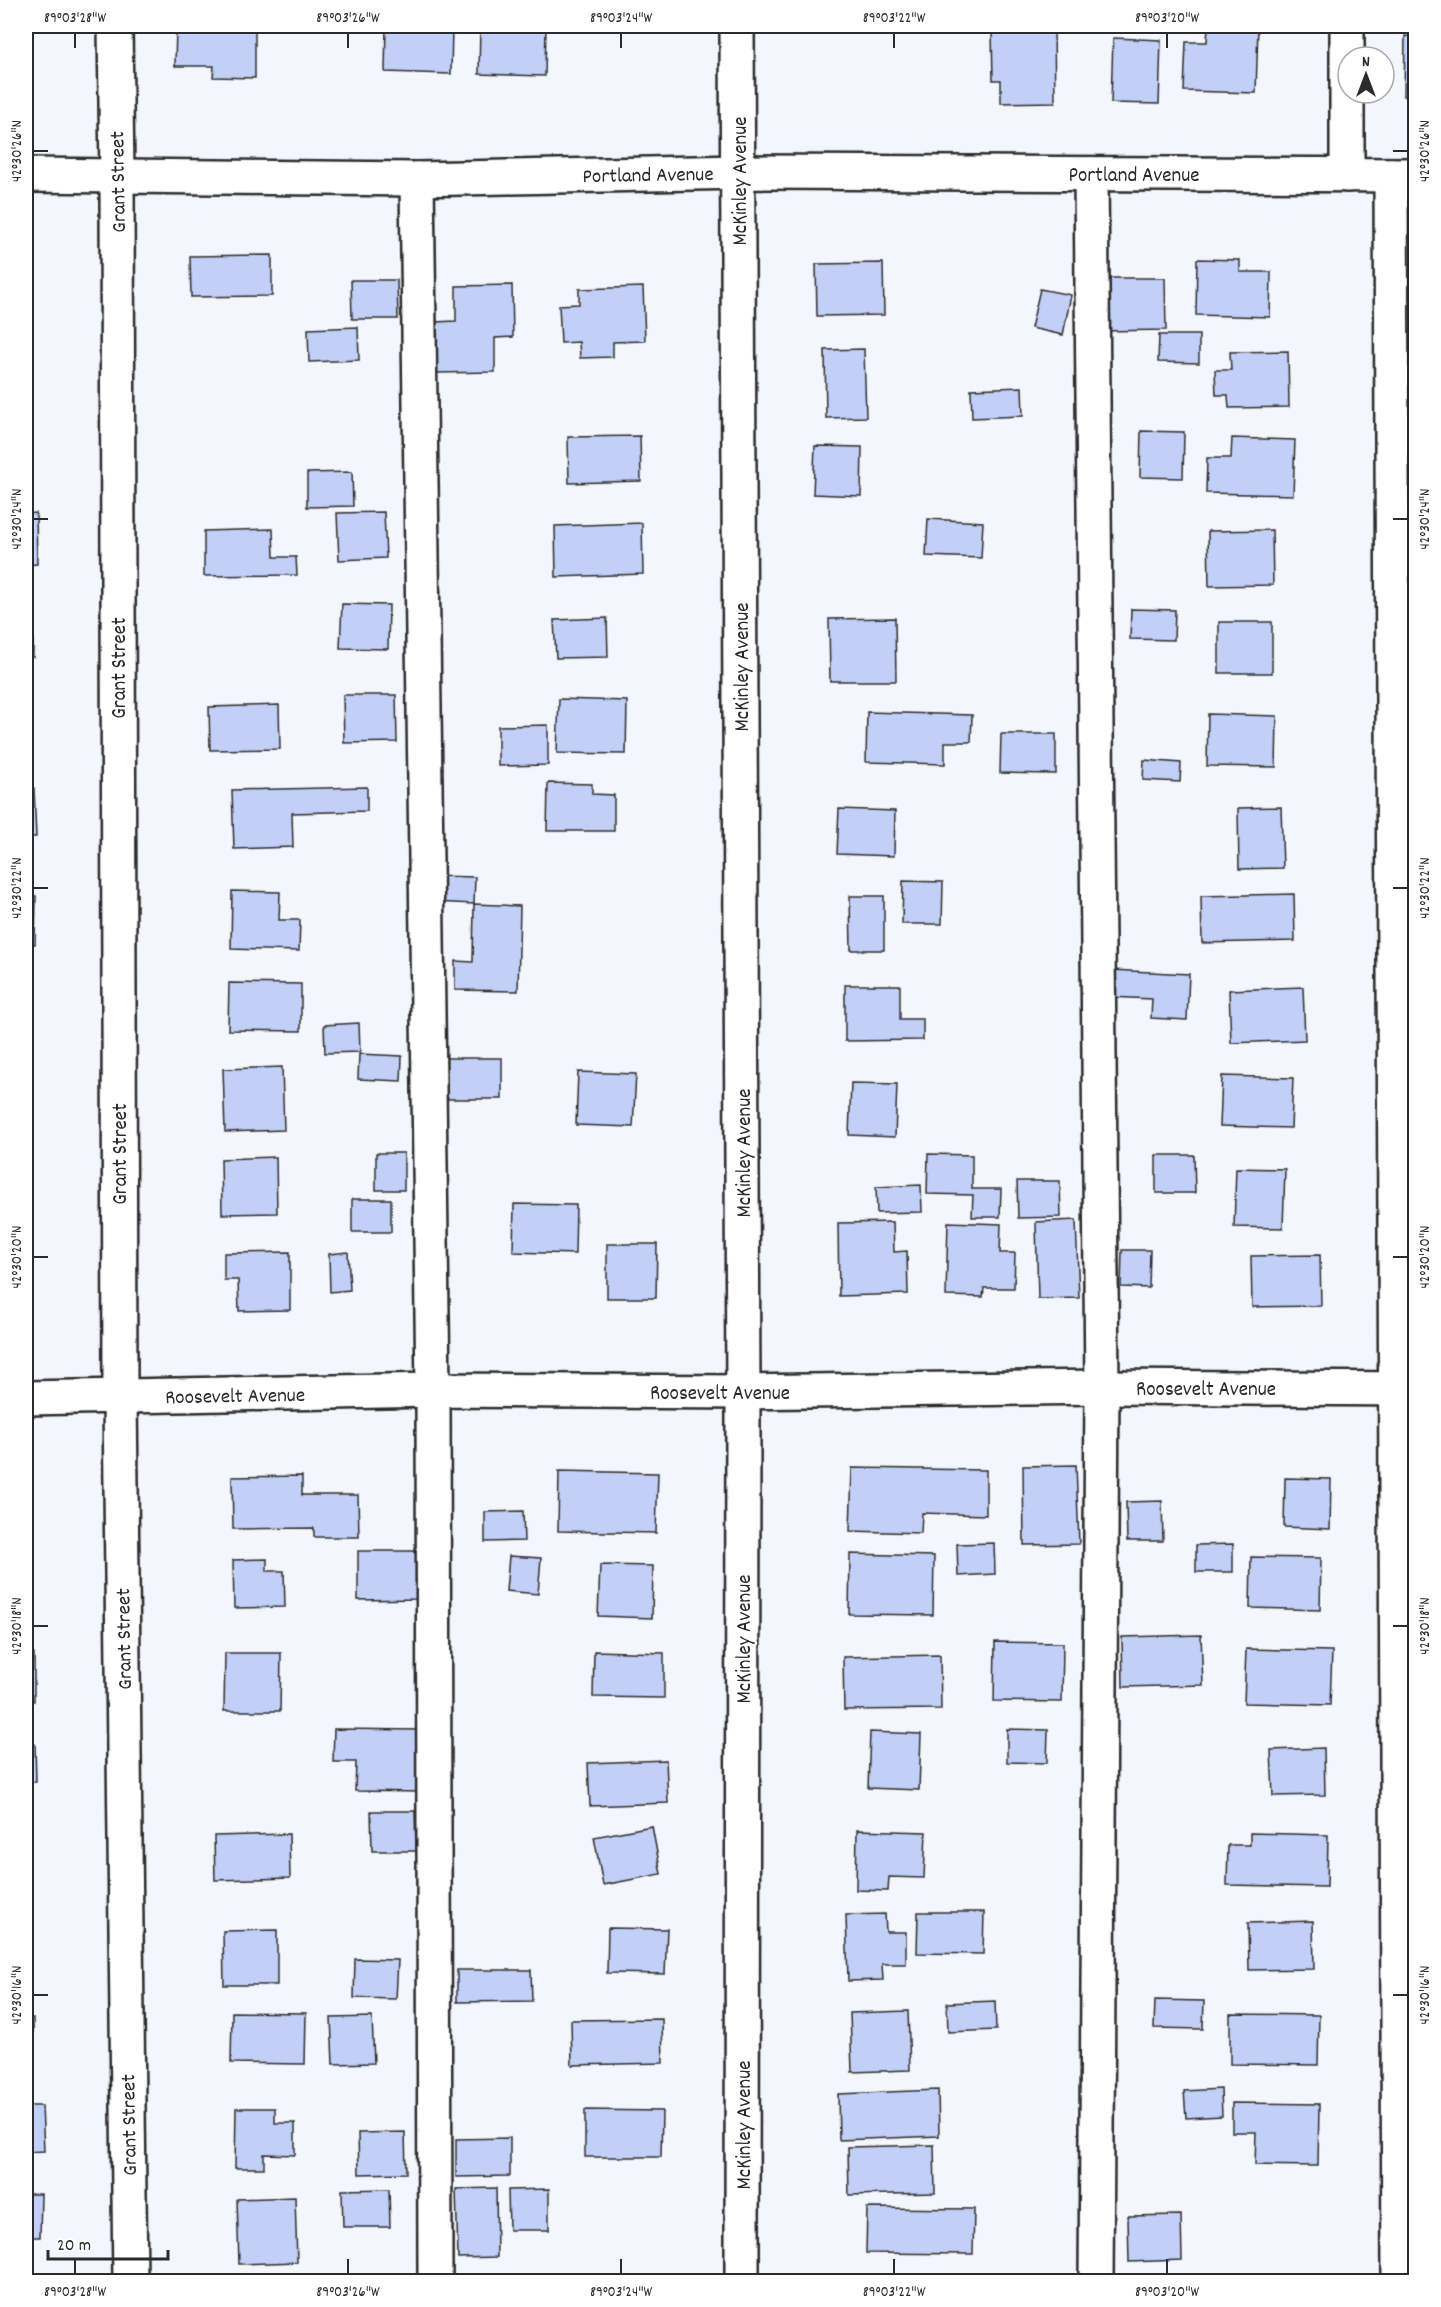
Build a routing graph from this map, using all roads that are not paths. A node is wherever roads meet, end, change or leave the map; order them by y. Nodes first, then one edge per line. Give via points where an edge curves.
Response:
1 (115, 26) edge
2 (737, 26) edge
3 (1347, 26) edge
4 (740, 172) junction
5 (1091, 174) junction
6 (26, 175) edge
7 (117, 175) junction
8 (1347, 175) junction
9 (1403, 175) edge
10 (417, 179) junction
11 (1102, 1387) junction
12 (1405, 1389) edge
13 (433, 1390) junction
14 (743, 1392) junction
15 (26, 1398) edge
16 (120, 1398) junction
17 (130, 2282) edge
18 (435, 2282) edge
19 (742, 2282) edge
20 (1096, 2282) edge
21 (1399, 2282) edge

1 - 7 street, Grant Street
2 - 4 street, McKinley Avenue
3 - 8 street
4 - 5 street, Portland Avenue
4 - 10 street, Portland Avenue
4 - 14 street, McKinley Avenue
5 - 8 street, Portland Avenue
5 - 11 street
6 - 7 street, Portland Avenue
7 - 10 street, Portland Avenue
7 - 16 street, Grant Street
8 - 9 street, Portland Avenue
9 - 12 street
10 - 13 street
11 - 12 street, Roosevelt Avenue
11 - 14 street, Roosevelt Avenue
11 - 20 street
12 - 21 street
13 - 14 street, Roosevelt Avenue
13 - 16 street, Roosevelt Avenue
13 - 18 street
14 - 19 street, McKinley Avenue
15 - 16 street, Roosevelt Avenue
16 - 17 street, Grant Street

